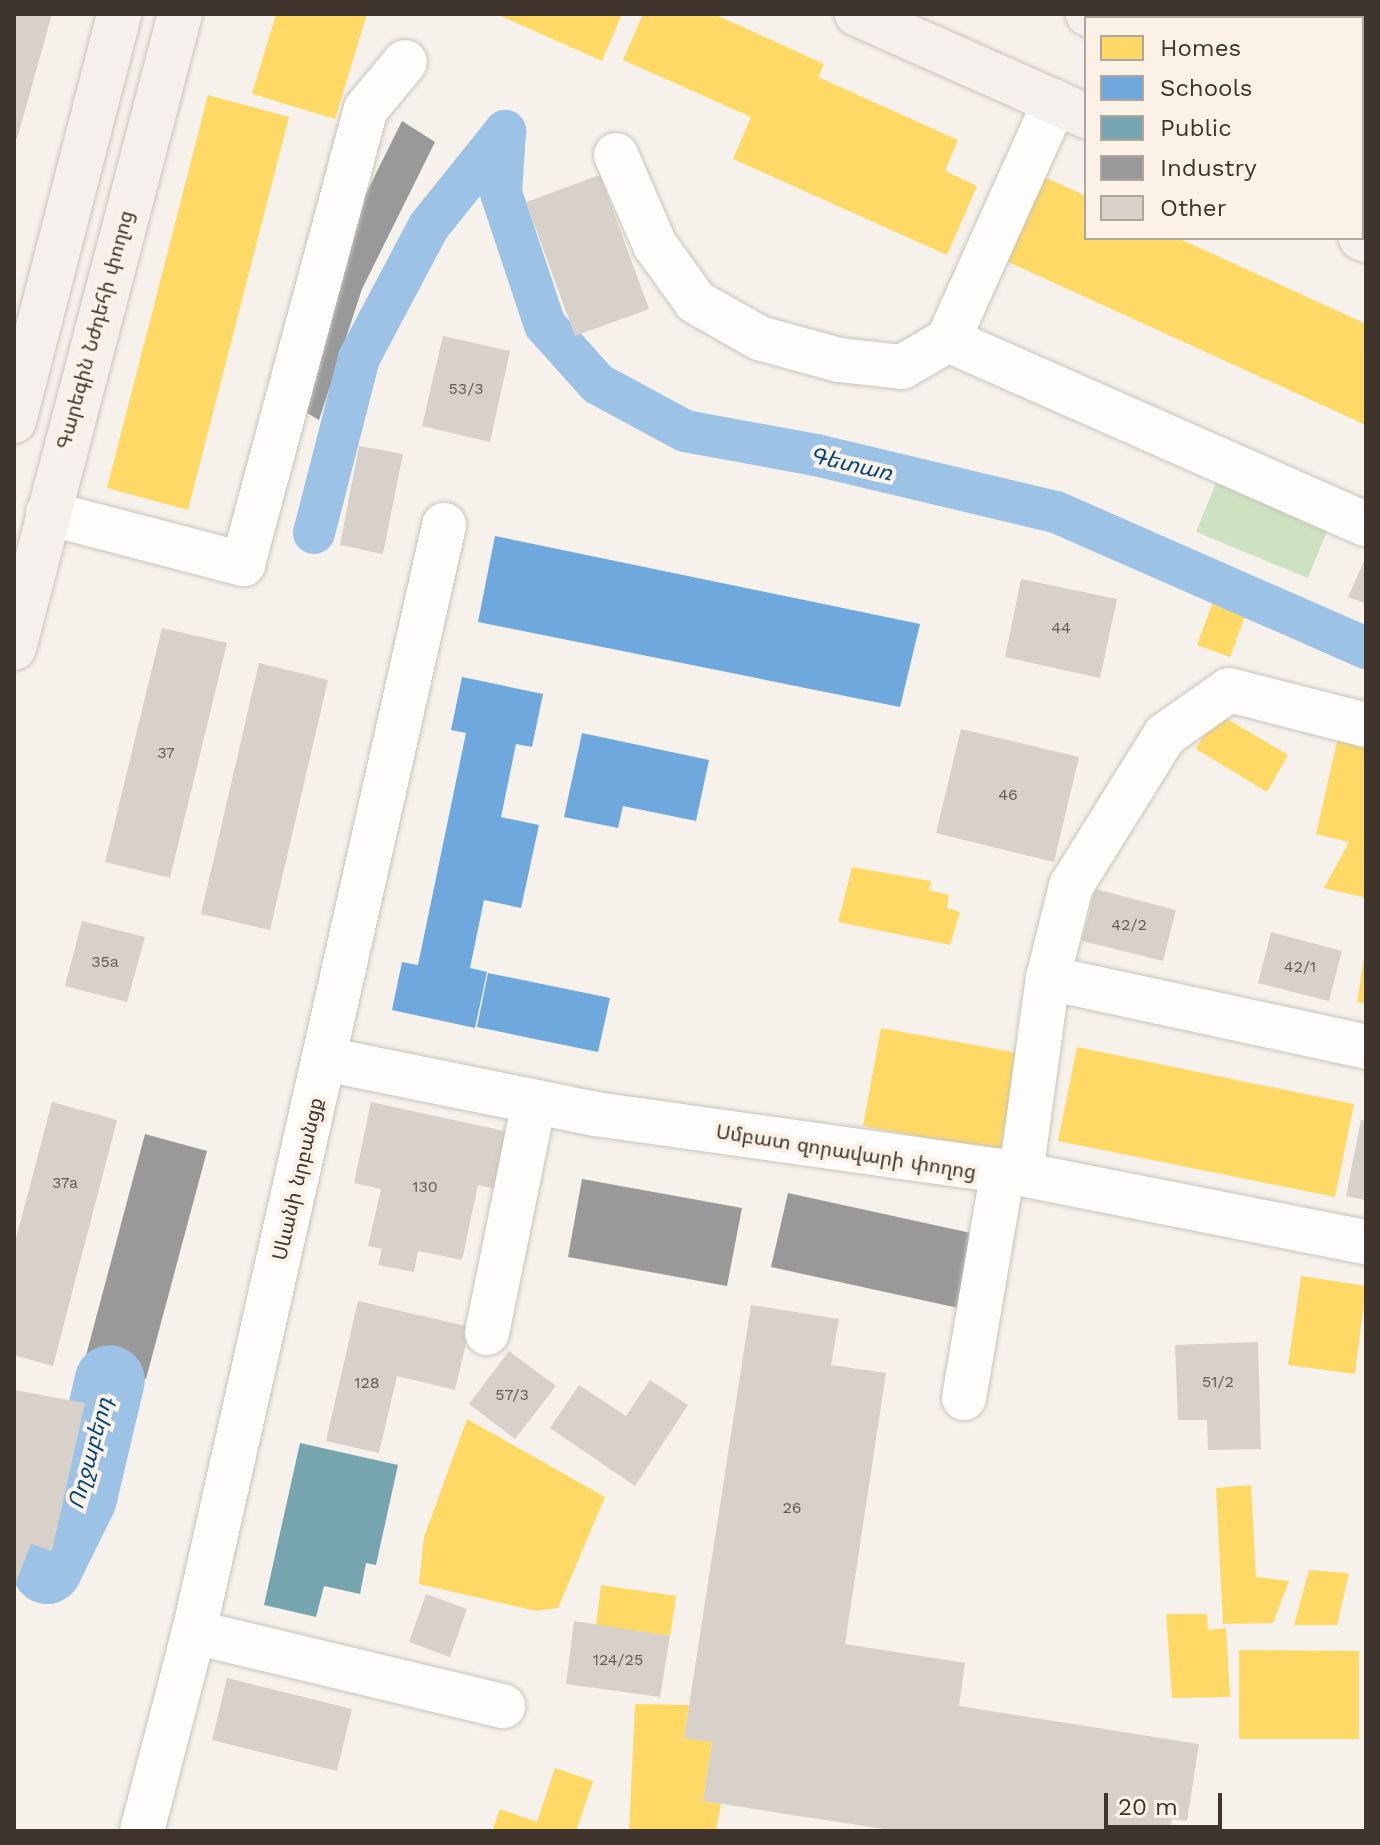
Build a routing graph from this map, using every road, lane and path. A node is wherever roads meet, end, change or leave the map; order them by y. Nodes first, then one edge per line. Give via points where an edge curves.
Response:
1 (119, 14) edge
2 (180, 14) edge
3 (857, 14) edge
4 (405, 62) dead end
5 (1070, 109) edge
6 (616, 155) dead end
7 (948, 340) junction
8 (14, 421) edge
9 (48, 513) junction
10 (1366, 524) edge
11 (444, 525) dead end
12 (14, 648) edge
13 (1366, 725) edge
14 (1048, 978) junction
15 (1366, 1047) edge
16 (325, 1059) junction
17 (534, 1102) junction
18 (1012, 1175) junction
19 (1366, 1242) edge
20 (487, 1333) dead end
21 (964, 1398) dead end
22 (194, 1632) junction
23 (503, 1706) dead end
24 (142, 1831) edge

1 - 8 main road
2 - 9 main road, Գարեգին Նժդեհի փողոց
3 - 5 main road
4 - 9 street via 366,109 243,564
5 - 7 street
6 - 7 street via 655,245 696,302 759,338 839,360 902,367
7 - 10 street
9 - 12 main road, Գարեգին Նժդեհի փողոց
11 - 16 street, Սևանի նրբանցք
13 - 14 street via 1229,690 1202,704 1165,735 1071,886
14 - 15 street
14 - 18 street
16 - 17 street, Սմբատ զորավարի փողոց
16 - 22 street, Սևանի նրբանցք
17 - 18 street, Սմբատ զորավարի փողոց
17 - 20 street
18 - 19 street, Սմբատ զորավարի փողոց
18 - 21 street
22 - 23 street
22 - 24 street, Սևանի նրբանցք

